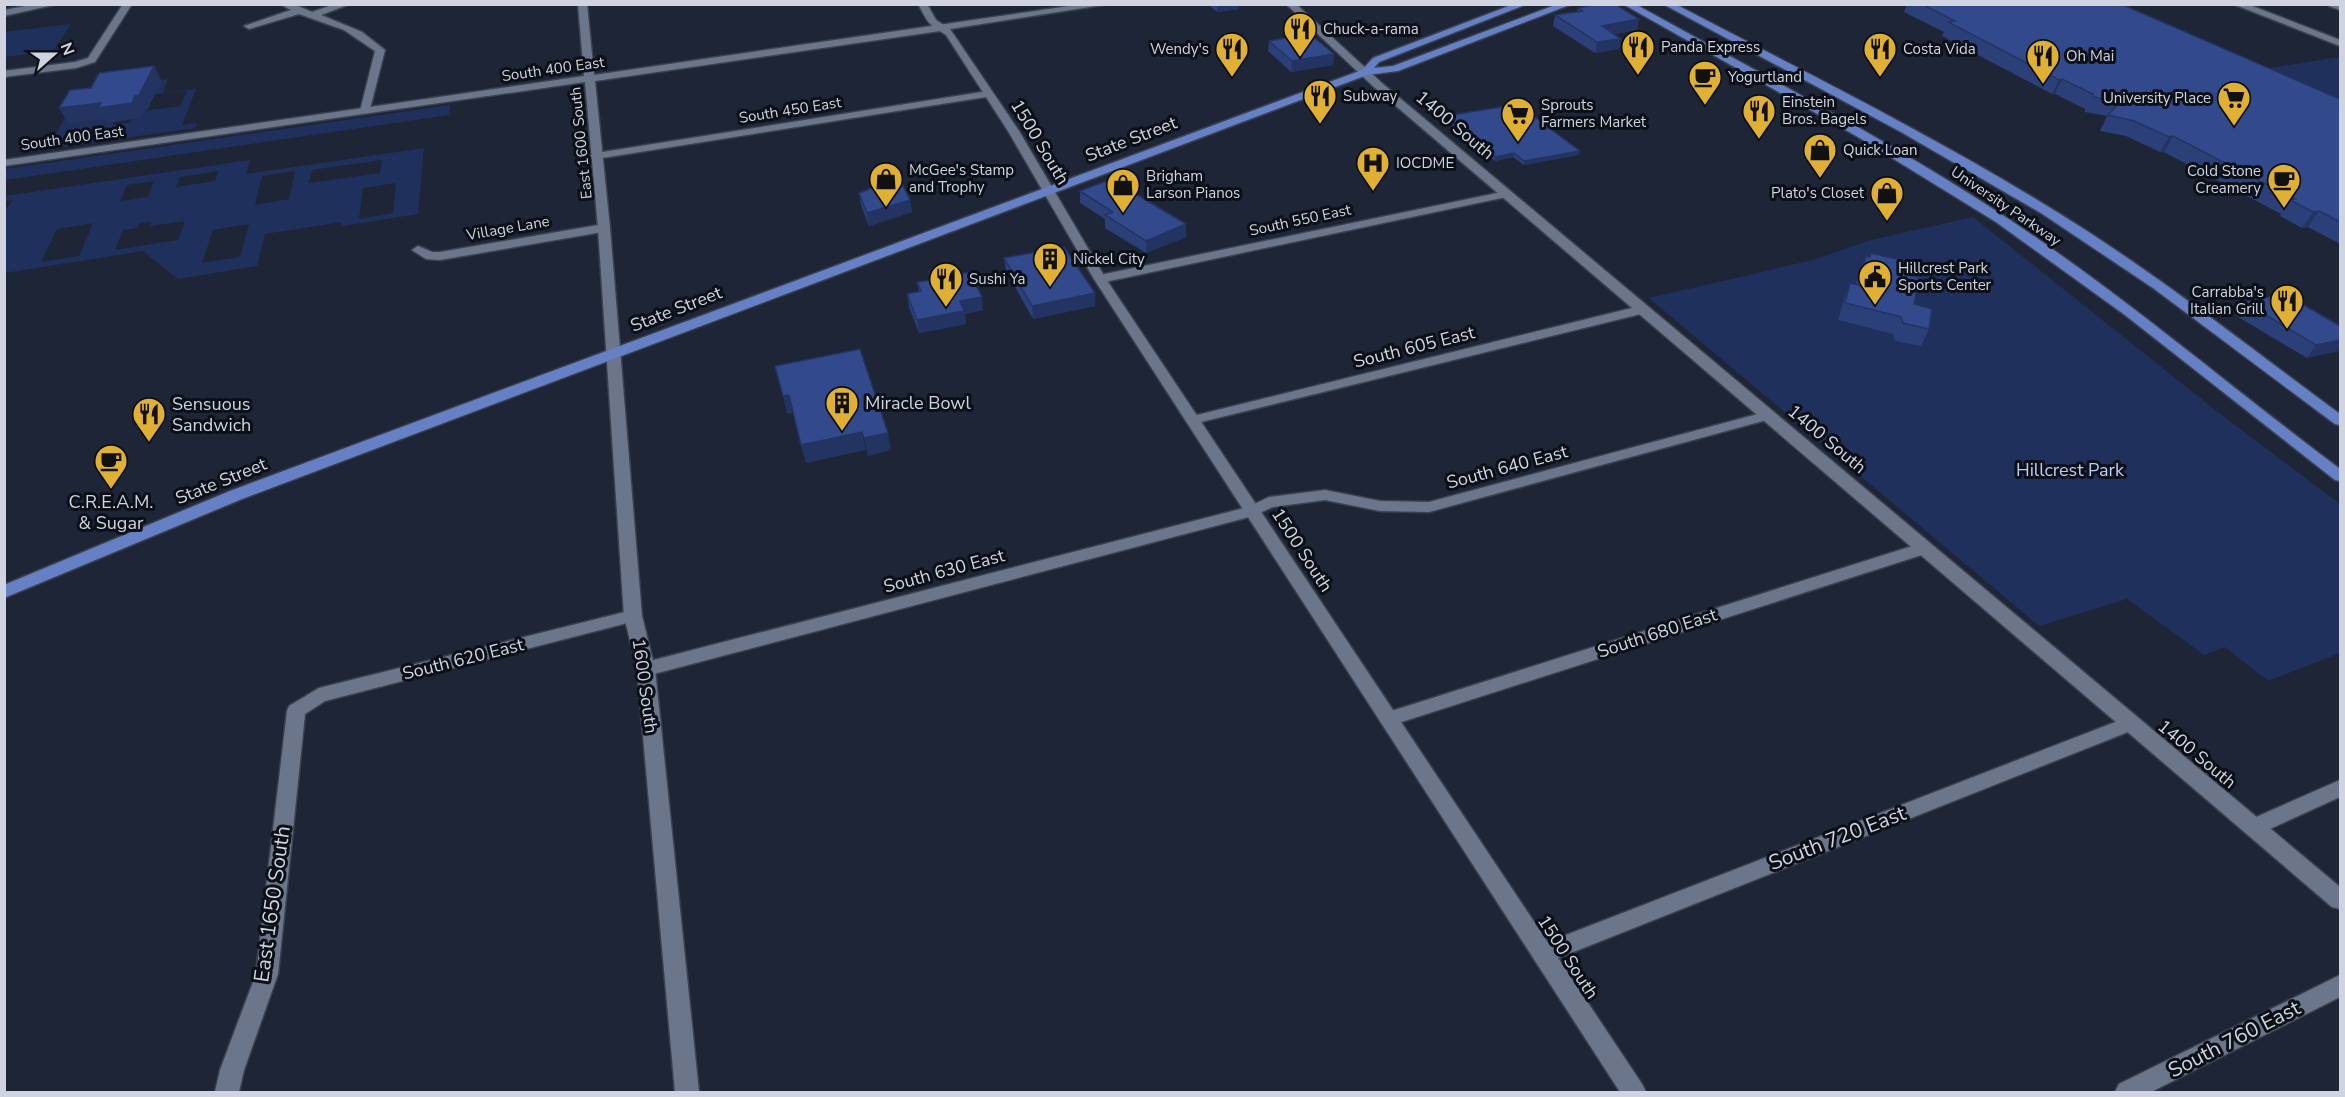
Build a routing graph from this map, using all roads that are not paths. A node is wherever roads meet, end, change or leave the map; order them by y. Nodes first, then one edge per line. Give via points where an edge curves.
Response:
1 (54, 4) edge
2 (128, 4) edge
3 (284, 4) edge
4 (346, 4) edge
5 (582, 4) edge
6 (922, 4) edge
7 (1106, 4) edge
8 (1290, 4) edge
9 (1523, 4) edge
10 (1568, 4) edge
11 (1626, 4) edge
12 (1667, 4) edge
13 (2237, 4) edge
14 (2332, 4) edge
15 (1076, 7) edge
16 (2340, 8) edge
17 (298, 11) junction
18 (4, 13) edge
19 (315, 14) junction
20 (249, 26) dead end
21 (942, 28) junction
22 (2340, 44) edge
23 (1365, 72) junction
24 (4, 74) edge
25 (589, 79) junction
26 (988, 94) junction
27 (365, 111) junction
28 (596, 156) junction
29 (4, 163) edge
30 (1047, 191) junction
31 (1507, 194) junction
32 (604, 228) junction
33 (418, 250) dead end
34 (608, 279) joint
35 (1100, 279) junction
36 (1644, 309) junction
37 (614, 353) junction
38 (1768, 415) junction
39 (1193, 420) junction
40 (2340, 421) edge
41 (2340, 476) edge
42 (1253, 511) junction
43 (1926, 548) junction
44 (4, 592) edge
45 (633, 616) junction
46 (646, 669) junction
47 (296, 711) joint
48 (1389, 719) junction
49 (2131, 723) junction
50 (2340, 788) edge
51 (2254, 827) junction
52 (2340, 900) edge
53 (1543, 954) junction
54 (2340, 986) edge
55 (227, 1092) edge
56 (687, 1092) edge
57 (1634, 1092) edge
58 (2127, 1092) edge

1 - 18 street
2 - 24 street via 94,58 87,62
3 - 17 street
4 - 19 street
5 - 25 street, East 1600 South
6 - 21 street, 1500 South via 933,22
7 - 15 street, South 400 East
8 - 23 street, 1400 South
9 - 23 main road, State Street via 1376,60
10 - 23 main road, State Street via 1395,69
11 - 41 main road, University Parkway via 1884,147 1999,219
12 - 40 main road, University Parkway via 1913,132 2047,211 2103,247
13 - 22 street
14 - 16 street
15 - 21 street, South 400 East
17 - 19 street
17 - 20 street
19 - 27 street via 371,41 380,50
21 - 25 street, South 400 East
21 - 26 street, 1500 South
23 - 30 main road, State Street
23 - 31 street, 1400 South
25 - 27 street, South 400 East
25 - 28 street, East 1600 South
26 - 28 street, South 450 East
26 - 30 street, 1500 South
27 - 29 street, South 400 East
28 - 32 street, East 1600 South
30 - 35 street, 1500 South
30 - 37 main road, State Street
31 - 35 street, South 550 East
31 - 36 street, 1400 South
32 - 33 street, Village Lane via 440,256
32 - 34 street, East 1600 South
34 - 37 street, 1600 South
35 - 39 street, 1500 South
36 - 38 street, 1400 South
36 - 39 street, South 605 East
37 - 44 main road, State Street via 236,495
37 - 45 street, 1600 South
38 - 42 street, South 640 East via 1430,507 1380,506 1325,495 1269,502
38 - 43 street, 1400 South
39 - 42 street, 1500 South
42 - 46 street, South 630 East
42 - 48 street, 1500 South
43 - 48 street, South 680 East
43 - 49 street, 1400 South
45 - 46 street, 1600 South
45 - 47 street, South 620 East via 319,695
46 - 56 street, 1600 South
47 - 55 street, East 1650 South via 267,974
48 - 53 street, 1500 South
49 - 51 street, 1400 South
49 - 53 street, South 720 East
50 - 51 street
51 - 52 street, 1400 South
53 - 57 street, 1500 South
54 - 58 street, South 760 East

